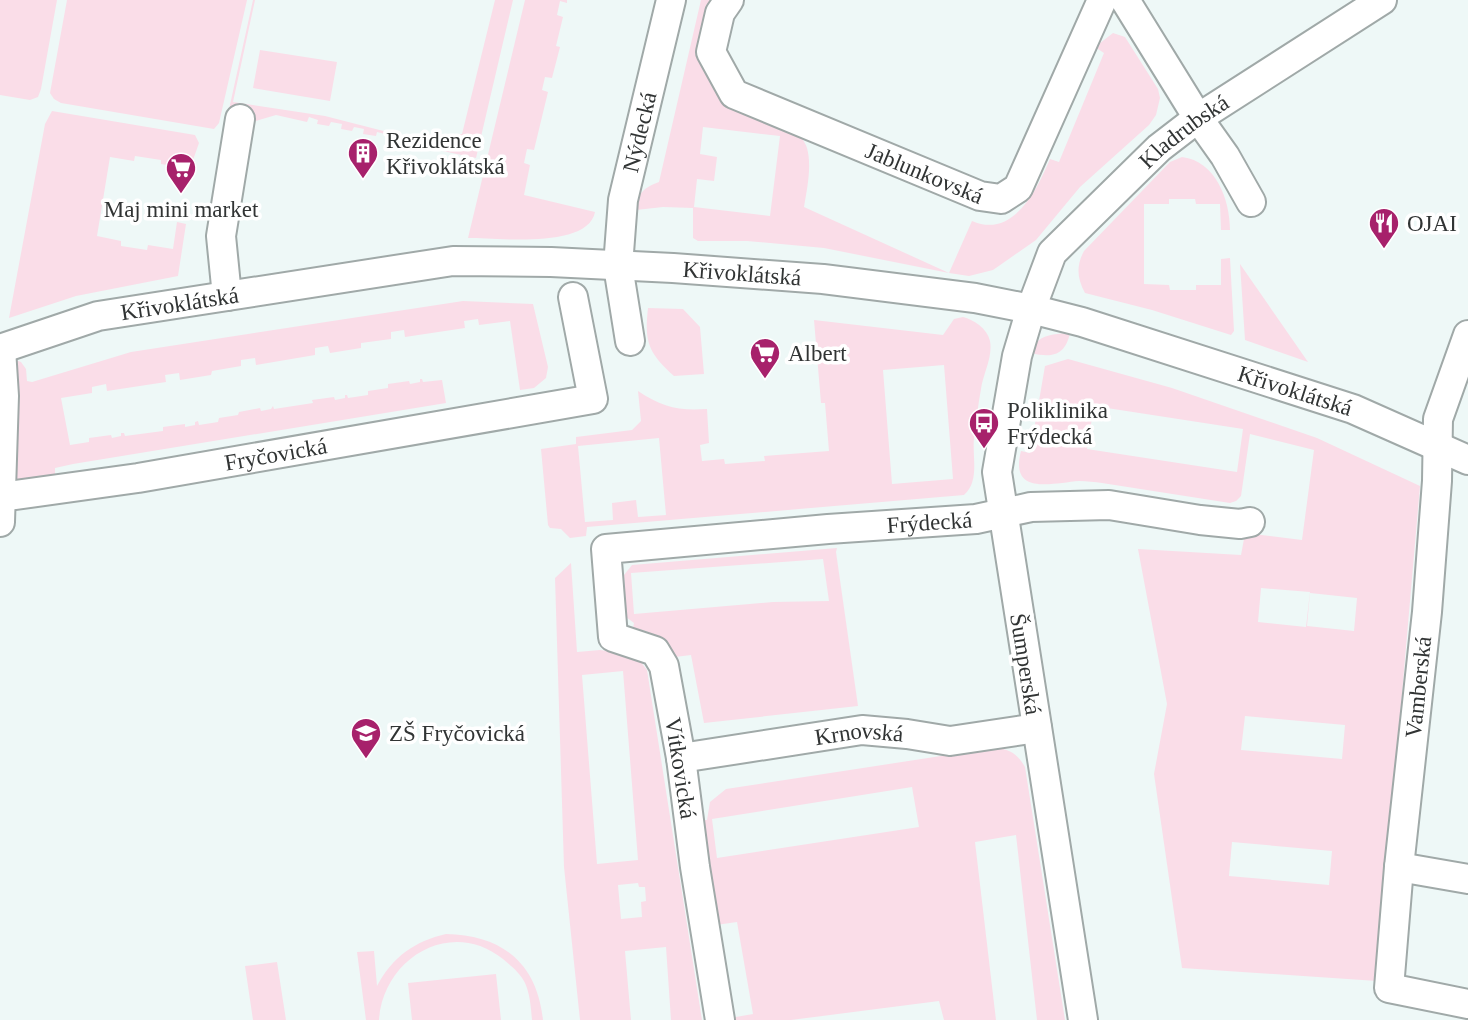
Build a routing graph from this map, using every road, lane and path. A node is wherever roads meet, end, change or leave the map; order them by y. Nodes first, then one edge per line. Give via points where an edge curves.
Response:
1 (671, 0) edge
2 (730, 0) edge
3 (1102, 0) edge
4 (1125, 0) edge
5 (1382, 0) edge
6 (1198, 118) junction
7 (240, 119) dead end
8 (1251, 202) dead end
9 (618, 266) junction
10 (227, 296) junction
11 (573, 297) dead end
12 (1031, 309) junction
13 (1468, 335) edge
14 (630, 341) dead end
15 (0, 349) edge
16 (1437, 432) junction
17 (1468, 460) edge
18 (1, 497) edge
19 (1002, 514) junction
20 (0, 522) edge
21 (1250, 522) dead end
22 (606, 549) joint
23 (1037, 728) junction
24 (681, 758) junction
25 (1399, 867) junction
26 (1468, 880) edge
27 (1451, 1007) edge
28 (720, 1020) edge
29 (1083, 1020) edge

1 - 9 street, Nýdecká via 623,200
2 - 3 street, Jablunkovská via 720,13 711,51 734,94 980,196 1001,199 1018,188
4 - 6 street
5 - 6 street, Kladrubská
6 - 8 street
6 - 12 street, Kladrubská via 1159,148 1052,253
7 - 10 street via 221,236
9 - 10 street, Křivoklátská via 453,261
9 - 12 street, Křivoklátská via 823,279
9 - 14 street
10 - 15 street, Křivoklátská via 98,316
11 - 18 street, Fryčovická via 593,399 138,478
12 - 16 street, Křivoklátská
12 - 19 street, Šumperská via 1017,356 997,472
13 - 16 street, Vamberská
15 - 18 street via 4,396
16 - 17 street, Křivoklátská
16 - 25 street, Vamberská via 1427,612
18 - 20 street
19 - 21 street, Frýdecká via 1031,507 1109,505 1200,520
19 - 22 street, Frýdecká
19 - 23 street, Šumperská
22 - 24 street, Vítkovická via 613,637 655,651 664,666
23 - 24 street, Krnovská via 950,741 862,730
23 - 29 street, Šumperská
24 - 28 street, Vítkovická
25 - 26 street
25 - 27 street, Vamberská via 1389,988

